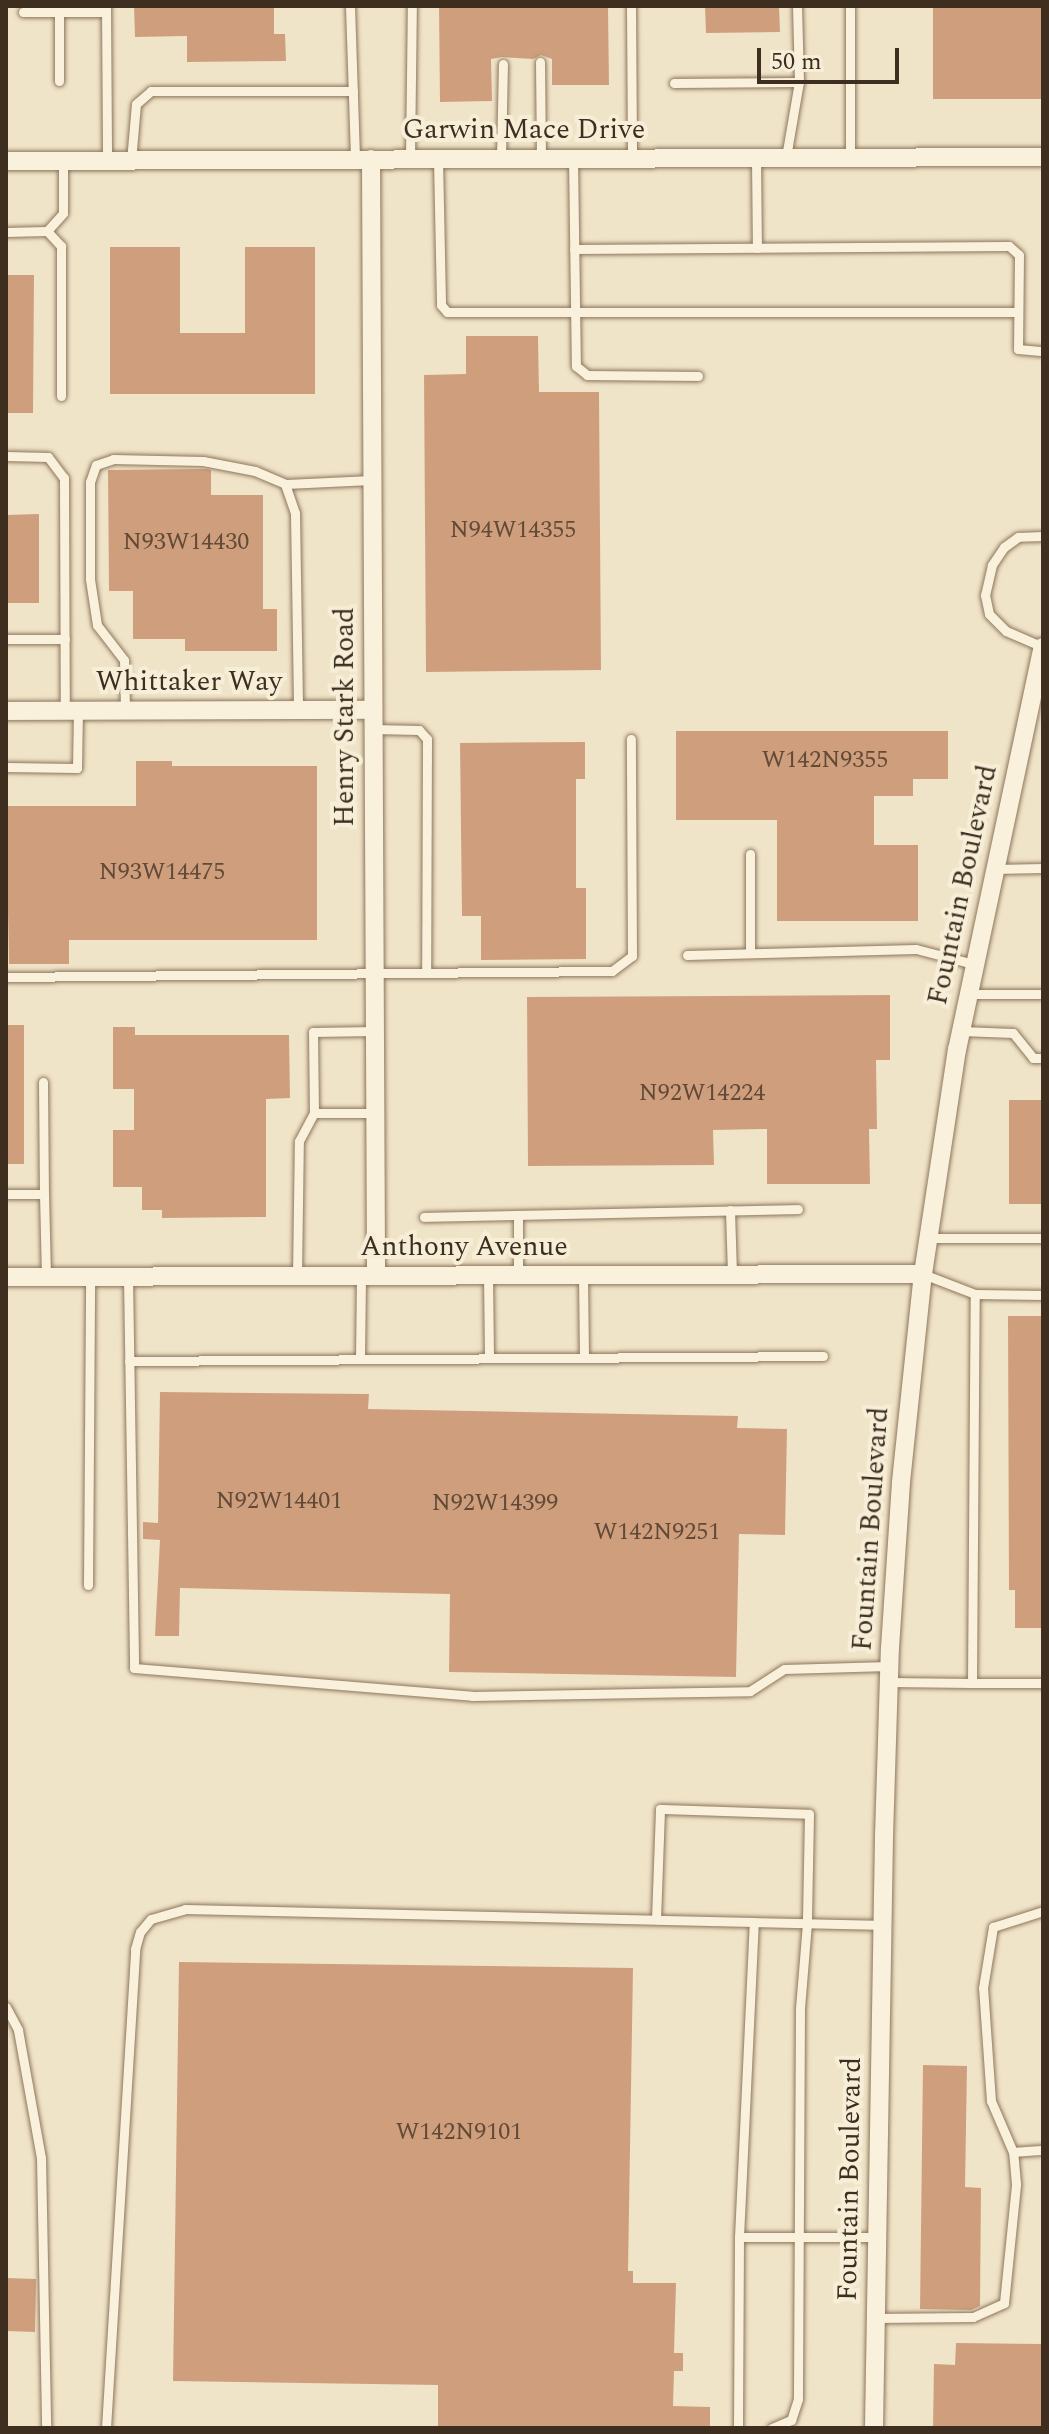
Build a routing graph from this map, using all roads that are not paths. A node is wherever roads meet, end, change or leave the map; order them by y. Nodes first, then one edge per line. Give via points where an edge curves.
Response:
1 (350, 6) edge
2 (412, 6) edge
3 (631, 6) edge
4 (797, 6) edge
5 (850, 6) edge
6 (106, 9) edge
7 (23, 12) dead end
8 (59, 12) junction
9 (540, 62) dead end
10 (503, 64) dead end
11 (59, 81) dead end
12 (799, 82) junction
13 (674, 83) dead end
14 (353, 91) junction
15 (632, 157) junction
16 (786, 157) junction
17 (850, 157) junction
18 (1043, 157) edge
19 (501, 158) junction
20 (541, 158) junction
21 (573, 158) junction
22 (756, 158) junction
23 (363, 159) junction
24 (410, 159) junction
25 (438, 159) junction
26 (6, 161) edge
27 (63, 161) junction
28 (107, 161) junction
29 (131, 161) junction
30 (47, 231) junction
31 (6, 232) edge
32 (757, 248) junction
33 (574, 249) junction
34 (575, 312) junction
35 (1018, 312) junction
36 (1043, 351) edge
37 (698, 376) dead end
38 (61, 396) dead end
39 (6, 456) edge
40 (372, 480) junction
41 (285, 484) junction
42 (1043, 536) edge
43 (6, 639) edge
44 (65, 639) junction
45 (1042, 653) edge
46 (298, 709) junction
47 (72, 710) junction
48 (125, 710) junction
49 (6, 711) edge
50 (373, 720) junction
51 (631, 739) dead end
52 (6, 767) edge
53 (750, 854) dead end
54 (1043, 868) edge
55 (994, 869) junction
56 (750, 953) junction
57 (687, 955) dead end
58 (974, 964) junction
59 (374, 972) junction
60 (426, 972) junction
61 (6, 977) edge
62 (969, 994) junction
63 (1043, 994) edge
64 (375, 1031) junction
65 (961, 1031) junction
66 (1043, 1058) edge
67 (43, 1082) dead end
68 (314, 1113) junction
69 (375, 1113) junction
70 (6, 1194) edge
71 (44, 1194) junction
72 (798, 1209) dead end
73 (730, 1210) junction
74 (518, 1215) junction
75 (424, 1217) dead end
76 (928, 1238) junction
77 (1043, 1238) edge
78 (923, 1274) junction
79 (369, 1275) junction
80 (488, 1275) junction
81 (518, 1275) junction
82 (583, 1275) junction
83 (732, 1275) junction
84 (297, 1276) junction
85 (6, 1277) edge
86 (46, 1277) junction
87 (90, 1277) junction
88 (128, 1277) junction
89 (975, 1294) junction
90 (1043, 1295) edge
91 (823, 1356) dead end
92 (489, 1358) junction
93 (584, 1358) junction
94 (360, 1359) junction
95 (129, 1361) junction
96 (88, 1585) dead end
97 (889, 1674) junction
98 (972, 1683) junction
99 (1043, 1683) edge
100 (1043, 1911) edge
101 (656, 1919) junction
102 (754, 1922) junction
103 (807, 1923) junction
104 (883, 1925) junction
105 (6, 2007) edge
106 (1043, 2150) edge
107 (1013, 2152) junction
108 (739, 2237) junction
109 (797, 2237) junction
110 (877, 2237) junction
111 (876, 2318) junction
112 (46, 2428) edge
113 (106, 2428) edge
114 (738, 2428) edge
115 (772, 2428) edge
116 (874, 2428) edge

1 - 14 lane
2 - 24 lane
3 - 15 lane
4 - 12 lane
5 - 17 lane
6 - 8 lane
6 - 28 lane
7 - 8 lane
8 - 11 lane
9 - 20 lane
10 - 19 lane
12 - 13 lane
12 - 16 lane
14 - 23 lane
14 - 29 lane via 151,91 136,104
15 - 21 street, Garwin Mace Drive
15 - 22 street, Garwin Mace Drive
16 - 17 street, Garwin Mace Drive
16 - 22 street, Garwin Mace Drive
17 - 18 street, Garwin Mace Drive
19 - 20 street, Garwin Mace Drive
19 - 25 street, Garwin Mace Drive
20 - 21 street, Garwin Mace Drive
21 - 33 lane
22 - 32 lane
23 - 24 street, Garwin Mace Drive
23 - 29 street, Garwin Mace Drive
23 - 40 street, Henry Stark Road
24 - 25 street, Garwin Mace Drive
25 - 34 lane via 441,305 447,312
26 - 27 street, Garwin Mace Drive
27 - 28 street, Garwin Mace Drive
27 - 30 lane via 63,213
28 - 29 street, Garwin Mace Drive
30 - 31 lane
30 - 38 lane via 61,246
32 - 33 lane
32 - 35 lane via 1009,246 1019,255
33 - 34 lane
34 - 35 lane
34 - 37 lane via 576,366 587,375
35 - 36 lane via 1018,349
39 - 44 lane via 48,457 64,478
40 - 41 lane
40 - 50 street, Henry Stark Road
41 - 46 lane via 295,513
41 - 48 lane via 255,471 203,461 113,459 96,465 90,482 90,579 97,625 124,660
42 - 45 lane via 1018,537 1004,547 992,565 985,595 989,614
43 - 44 lane
44 - 47 lane
45 - 55 street, Fountain Boulevard
46 - 48 street, Whittaker Way
46 - 50 street, Whittaker Way
47 - 48 street, Whittaker Way
47 - 49 street, Whittaker Way
47 - 52 lane via 77,768
50 - 59 street, Henry Stark Road
50 - 60 lane via 419,730 427,739
51 - 60 lane via 632,956 612,971
53 - 56 lane
54 - 55 lane
55 - 58 street, Fountain Boulevard
56 - 57 lane
56 - 58 lane via 916,949
58 - 62 street, Fountain Boulevard
59 - 60 lane
59 - 61 lane
59 - 64 street, Henry Stark Road
62 - 63 lane
62 - 65 street, Fountain Boulevard
64 - 68 lane via 313,1032
64 - 69 street, Henry Stark Road
65 - 66 lane via 1013,1033 1033,1058
65 - 76 street, Fountain Boulevard
67 - 71 lane
68 - 69 lane
68 - 84 lane via 299,1141
69 - 79 street, Henry Stark Road
70 - 71 lane
71 - 86 lane
72 - 73 lane
73 - 74 lane
73 - 83 lane
74 - 75 lane
74 - 81 lane
76 - 77 lane
76 - 78 street, Fountain Boulevard
78 - 83 street, Anthony Avenue
78 - 89 lane
78 - 97 street, Fountain Boulevard via 901,1482
79 - 80 street, Anthony Avenue
79 - 84 street, Anthony Avenue
79 - 94 lane
80 - 81 street, Anthony Avenue
80 - 92 lane
81 - 82 street, Anthony Avenue
82 - 83 street, Anthony Avenue
82 - 93 lane
84 - 88 street, Anthony Avenue
85 - 86 street, Anthony Avenue
86 - 87 street, Anthony Avenue
87 - 88 street, Anthony Avenue
87 - 96 lane
88 - 95 lane
89 - 90 lane
89 - 98 lane
91 - 93 lane
92 - 93 lane
92 - 94 lane
94 - 95 lane
95 - 97 lane via 134,1668 472,1696 750,1691 784,1669
97 - 98 lane
97 - 104 street, Fountain Boulevard
98 - 99 lane
100 - 107 lane via 993,1927 983,1988 991,2101
101 - 102 lane
101 - 103 lane via 660,1809 809,1814
101 - 113 lane via 185,1909 151,1919 135,1949
102 - 103 lane
102 - 108 lane
103 - 104 lane
103 - 109 lane via 800,2009
104 - 110 street, Fountain Boulevard
105 - 112 lane via 18,2030 41,2158
106 - 107 lane
107 - 111 lane via 1016,2184 1004,2303 973,2317
108 - 109 lane
108 - 114 lane
109 - 110 lane
109 - 115 lane via 798,2399 791,2420
110 - 111 street, Fountain Boulevard
111 - 116 street, Fountain Boulevard

